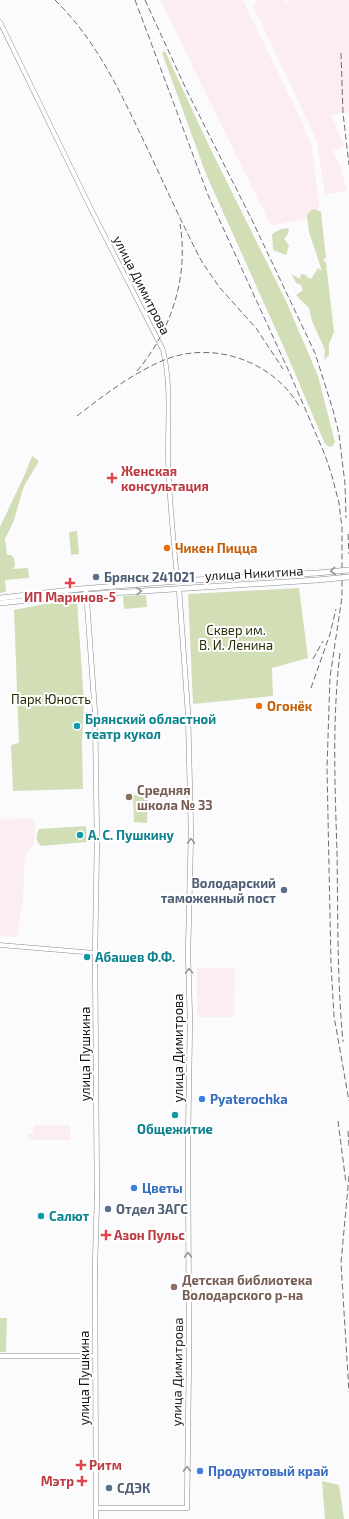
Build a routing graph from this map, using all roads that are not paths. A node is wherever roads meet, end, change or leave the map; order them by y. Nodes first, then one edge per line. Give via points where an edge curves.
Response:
1 (0, 22) edge
2 (349, 570) edge
3 (349, 577) edge
4 (177, 581) junction
5 (179, 588) junction
6 (86, 589) junction
7 (86, 595) junction
8 (0, 598) edge
9 (0, 603) edge
10 (0, 944) edge
11 (95, 953) junction
12 (0, 1356) edge
13 (95, 1356) junction
14 (96, 1508) junction
15 (96, 1519) edge

1 - 4 street, улица Димитрова via 163,350 168,381 168,451
2 -> 4 main road, улица Никитина, bridge
3 - 5 main road, улица Никитина, bridge
4 - 6 main road, улица Никитина
7 -> 5 main road, улица Никитина
14 -> 5 main road, улица Димитрова via 187,1508 190,1020 188,954 191,833 188,712
6 - 7 main road, улица Пушкина
6 - 8 main road, улица Никитина
7 - 9 main road, улица Никитина
7 - 11 main road, улица Пушкина via 95,719
10 - 11 street
11 - 13 main road, улица Пушкина
12 - 13 street
13 - 14 main road, улица Пушкина
14 - 15 main road, улица Пушкина

